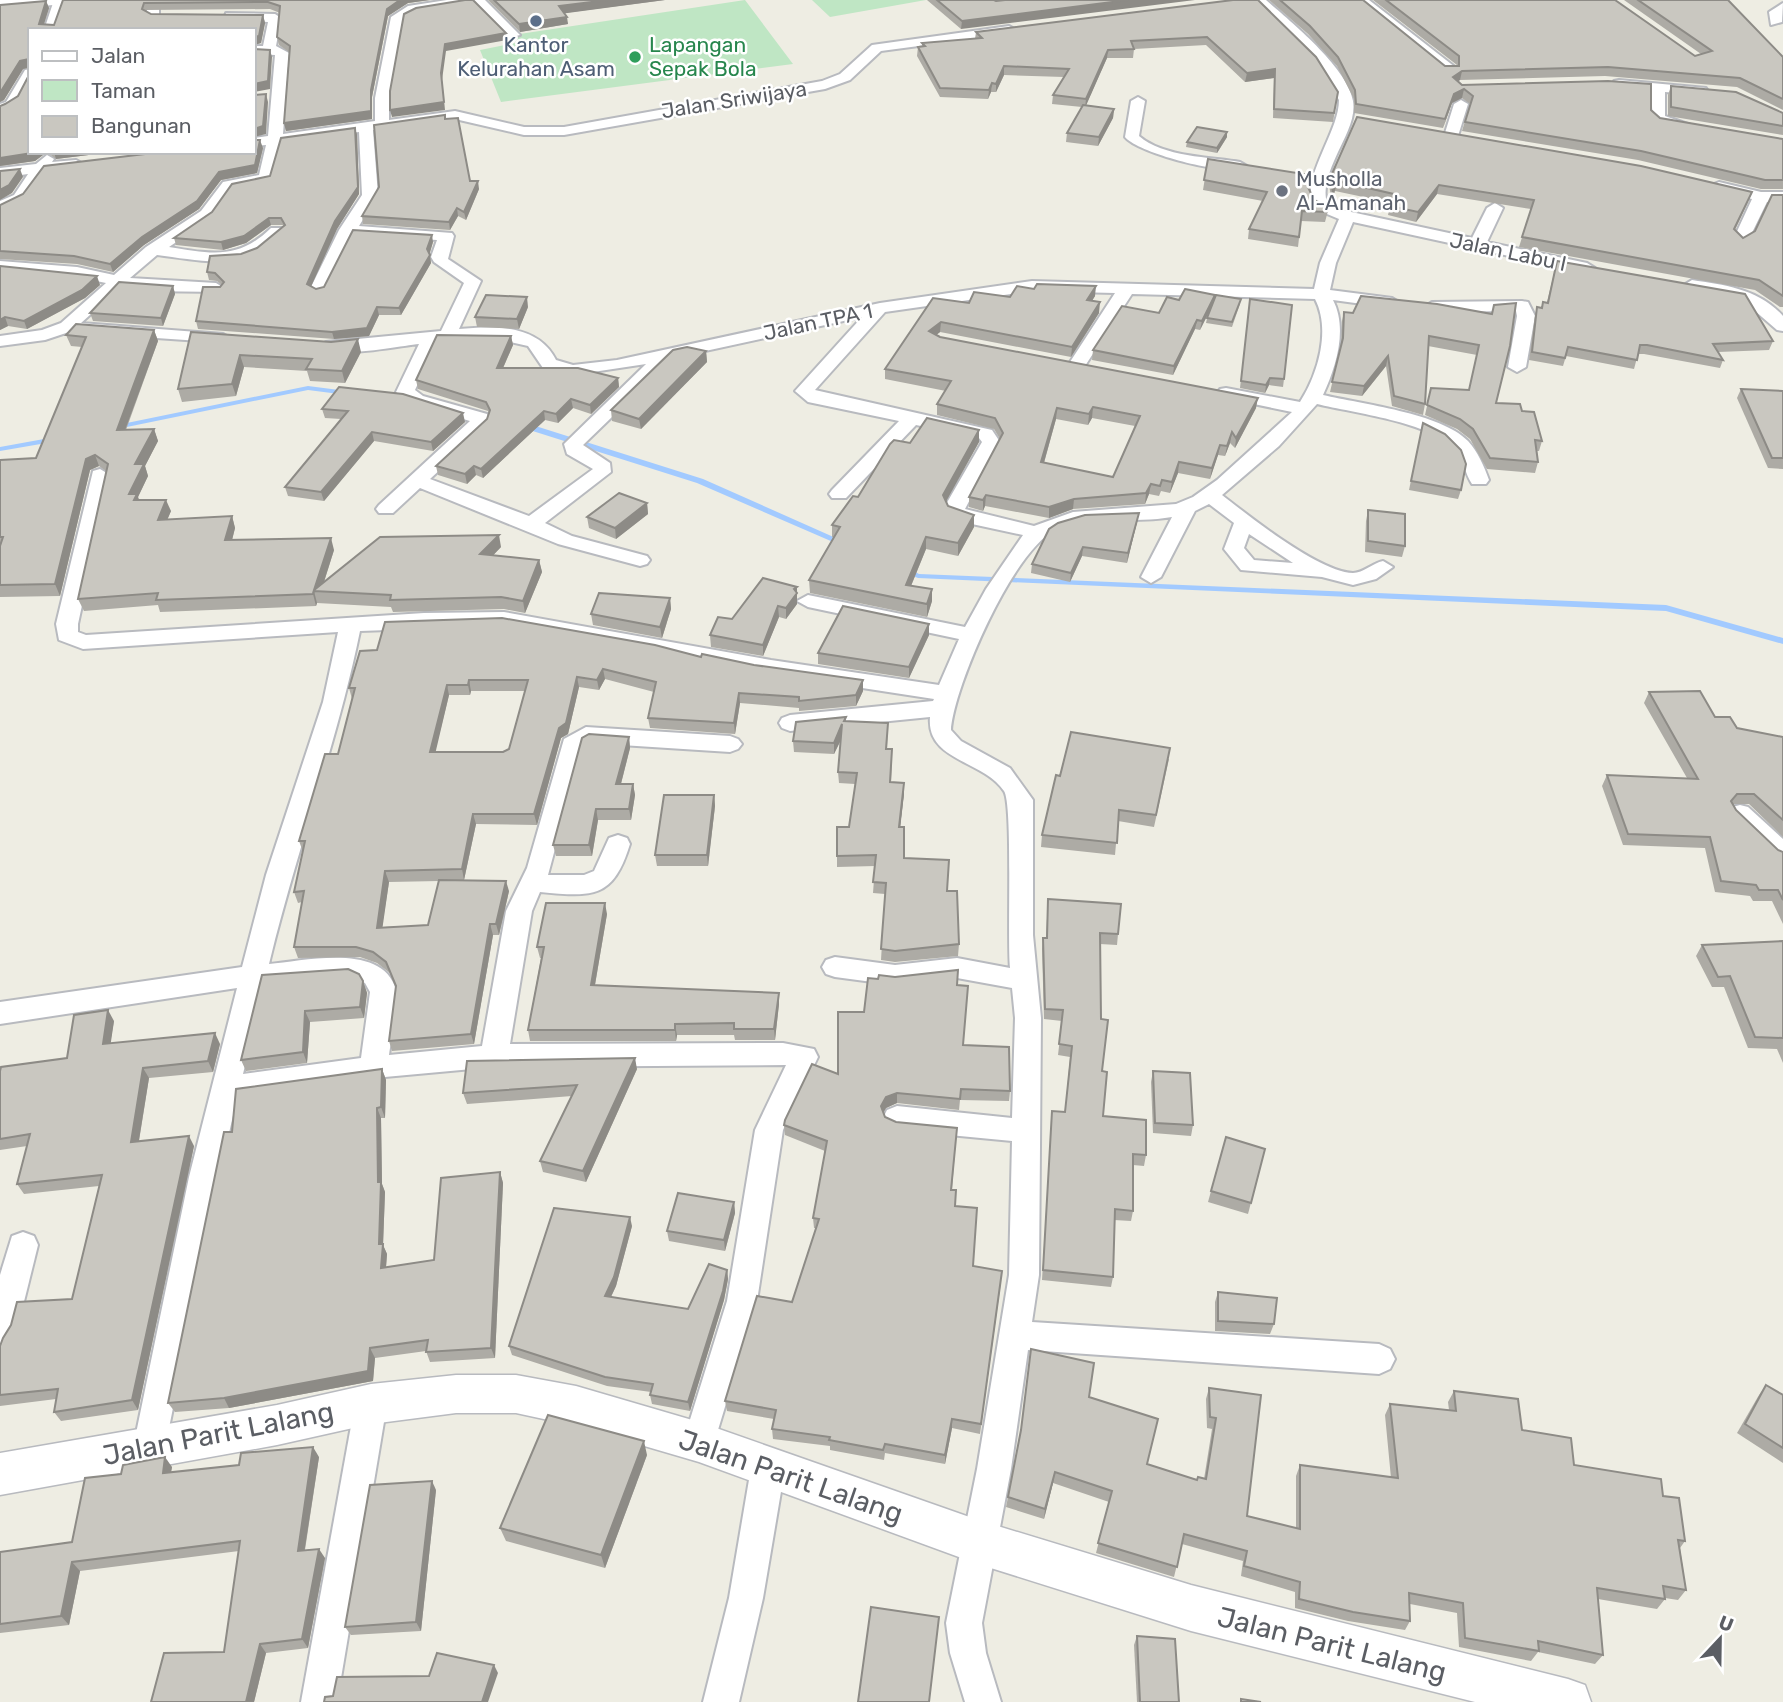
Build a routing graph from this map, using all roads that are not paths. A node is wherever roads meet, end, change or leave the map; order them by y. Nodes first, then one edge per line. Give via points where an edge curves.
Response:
1 (53, 0) edge
2 (60, 0) edge
3 (153, 0) edge
4 (472, 0) edge
5 (478, 0) edge
6 (1258, 0) edge
7 (1364, 2) edge
8 (1383, 2) dead end
9 (13, 3) edge
10 (1783, 7) edge
11 (220, 16) edge
12 (1776, 22) dead end
13 (51, 28) edge
14 (142, 28) edge
15 (1027, 28) edge
16 (513, 35) edge
17 (269, 49) junction
18 (256, 50) edge
19 (1450, 70) edge
20 (28, 76) edge
21 (1605, 83) edge
22 (1658, 89) junction
23 (1711, 92) edge
24 (1138, 101) dead end
25 (1461, 104) edge
26 (0, 108) edge
27 (374, 126) junction
28 (1699, 128) edge
29 (1451, 136) edge
30 (275, 139) junction
31 (256, 142) edge
32 (51, 154) edge
33 (93, 162) edge
34 (40, 168) junction
35 (1252, 168) edge
36 (0, 173) edge
37 (1703, 183) edge
38 (1761, 197) junction
39 (1783, 197) edge
40 (0, 207) edge
41 (1495, 208) edge
42 (1348, 216) junction
43 (347, 230) junction
44 (277, 231) edge
45 (1741, 240) edge
46 (1477, 245) junction
47 (152, 250) junction
48 (0, 267) edge
49 (1606, 271) edge
50 (1669, 281) edge
51 (115, 282) junction
52 (216, 288) edge
53 (318, 289) edge
54 (1126, 290) junction
55 (1322, 294) junction
56 (880, 308) junction
57 (1783, 326) edge
58 (67, 327) junction
59 (439, 336) junction
60 (0, 341) edge
61 (243, 341) edge
62 (308, 345) edge
63 (666, 354) junction
64 (1077, 365) edge
65 (1517, 367) dead end
66 (1212, 391) edge
67 (1309, 403) junction
68 (913, 418) junction
69 (100, 475) edge
70 (1479, 480) dead end
71 (419, 481) junction
72 (839, 494) dead end
73 (1210, 495) junction
74 (386, 509) dead end
75 (1185, 509) junction
76 (1244, 522) junction
77 (531, 524) junction
78 (1036, 532) junction
79 (640, 560) dead end
80 (1383, 567) dead end
81 (1323, 571) junction
82 (1151, 576) dead end
83 (808, 601) dead end
84 (351, 625) junction
85 (971, 635) junction
86 (944, 700) junction
87 (790, 723) dead end
88 (730, 744) dead end
89 (1740, 813) edge
90 (618, 844) dead end
91 (1783, 853) edge
92 (532, 883) junction
93 (835, 967) dead end
94 (254, 975) junction
95 (1023, 980) junction
96 (0, 1013) edge
97 (494, 1056) junction
98 (374, 1067) junction
99 (227, 1088) junction
100 (897, 1118) dead end
101 (1026, 1131) junction
102 (23, 1245) dead end
103 (0, 1334) edge
104 (1015, 1335) junction
105 (1379, 1359) dead end
106 (371, 1404) junction
107 (699, 1442) junction
108 (149, 1448) junction
109 (768, 1468) junction
110 (1, 1475) edge
111 (978, 1542) junction
112 (1558, 1701) edge
113 (319, 1702) edge
114 (721, 1702) edge
115 (983, 1702) edge

1 - 9 main road
2 - 13 street
3 - 14 street via 160,15
4 - 27 street via 413,9 397,17
5 - 16 street
6 - 42 street, Jalan Labu I via 1338,83 1346,99 1351,119 1313,179 1320,206
7 - 8 street
7 - 19 street
10 - 12 street via 1775,12
11 - 17 street via 273,17
15 - 27 street, Jalan Sriwijaya via 889,45 869,53 845,77 825,85 564,131 513,129 455,115
17 - 18 street
17 - 30 street via 282,53 273,95
20 - 26 street via 11,105
21 - 22 street
22 - 23 street
22 - 28 street via 1658,119
24 - 35 street via 1132,137 1137,144
25 - 29 street
27 - 30 street, Jalan Sriwijaya
27 - 43 street via 369,195
30 - 31 street, Jalan Sriwijaya
30 - 47 street via 266,178 228,185 207,214
32 - 34 street
33 - 34 street
34 - 36 street
34 - 40 street via 19,198
37 - 38 street
38 - 39 street
38 - 45 street
41 - 46 street
42 - 46 street, Jalan Labu I
42 - 55 street
43 - 53 street
43 - 59 street via 446,236 439,257 473,281
44 - 47 street via 264,246 245,256
46 - 49 street, Jalan Labu I
47 - 51 street
48 - 51 street via 77,272
50 - 57 street via 1748,296 1769,308
51 - 52 street
51 - 58 street
54 - 55 street, Jalan TPA 1
54 - 56 street, Jalan TPA 1 via 1032,286
54 - 64 street
55 - 65 street, Jalan TPA 1 via 1446,308 1522,306 1526,316
55 - 67 street via 1332,319 1320,385
56 - 63 street, Jalan TPA 1
56 - 68 street via 804,391 814,398
58 - 60 street
58 - 61 street
59 - 62 street, Jalan TPA 1 via 351,348
59 - 63 street, Jalan TPA 1 via 501,335 531,340 549,364 573,370
59 - 71 street via 405,392 417,400 480,418 480,422
63 - 77 street via 573,444 574,450 603,467 601,472
66 - 67 street
67 - 70 street via 1440,431 1471,457
67 - 73 street
68 - 72 street
68 - 78 street via 979,431 991,442 956,512
69 - 84 street via 67,624 72,639 103,643
71 - 74 street
71 - 77 street
73 - 75 street
73 - 76 street
75 - 78 street via 1076,518
75 - 82 street
76 - 81 street
76 - 81 street via 1234,549 1248,566
77 - 79 street via 565,540
78 - 85 street
80 - 81 street via 1352,579
83 - 85 street
84 - 86 street via 525,620
84 - 94 street via 334,702 278,875
85 - 86 street
86 - 87 street
86 - 95 street via 940,730 946,741 1003,773 1021,800
88 - 92 street via 577,738
89 - 91 street
90 - 92 street via 601,880 587,885
92 - 97 street via 519,911
93 - 95 street via 895,975 957,968
94 - 96 street
94 - 98 street via 354,967 374,976 383,991
94 - 99 street
95 - 101 street via 1028,1018
97 - 98 street
97 - 107 street via 552,1052 804,1057 769,1130 742,1301
98 - 99 street
99 - 108 street via 204,1177
100 - 101 street
101 - 104 street via 1024,1275
102 - 103 street
104 - 105 street
104 - 111 street
106 - 107 street, Jalan Parit Lalang via 456,1394 516,1394 576,1406
106 - 108 street, Jalan Parit Lalang
106 - 113 street
107 - 109 street, Jalan Parit Lalang
108 - 110 street, Jalan Parit Lalang
109 - 111 street, Jalan Parit Lalang
109 - 114 street via 746,1598
111 - 112 street, Jalan Parit Lalang via 1250,1625
111 - 115 street via 963,1644

